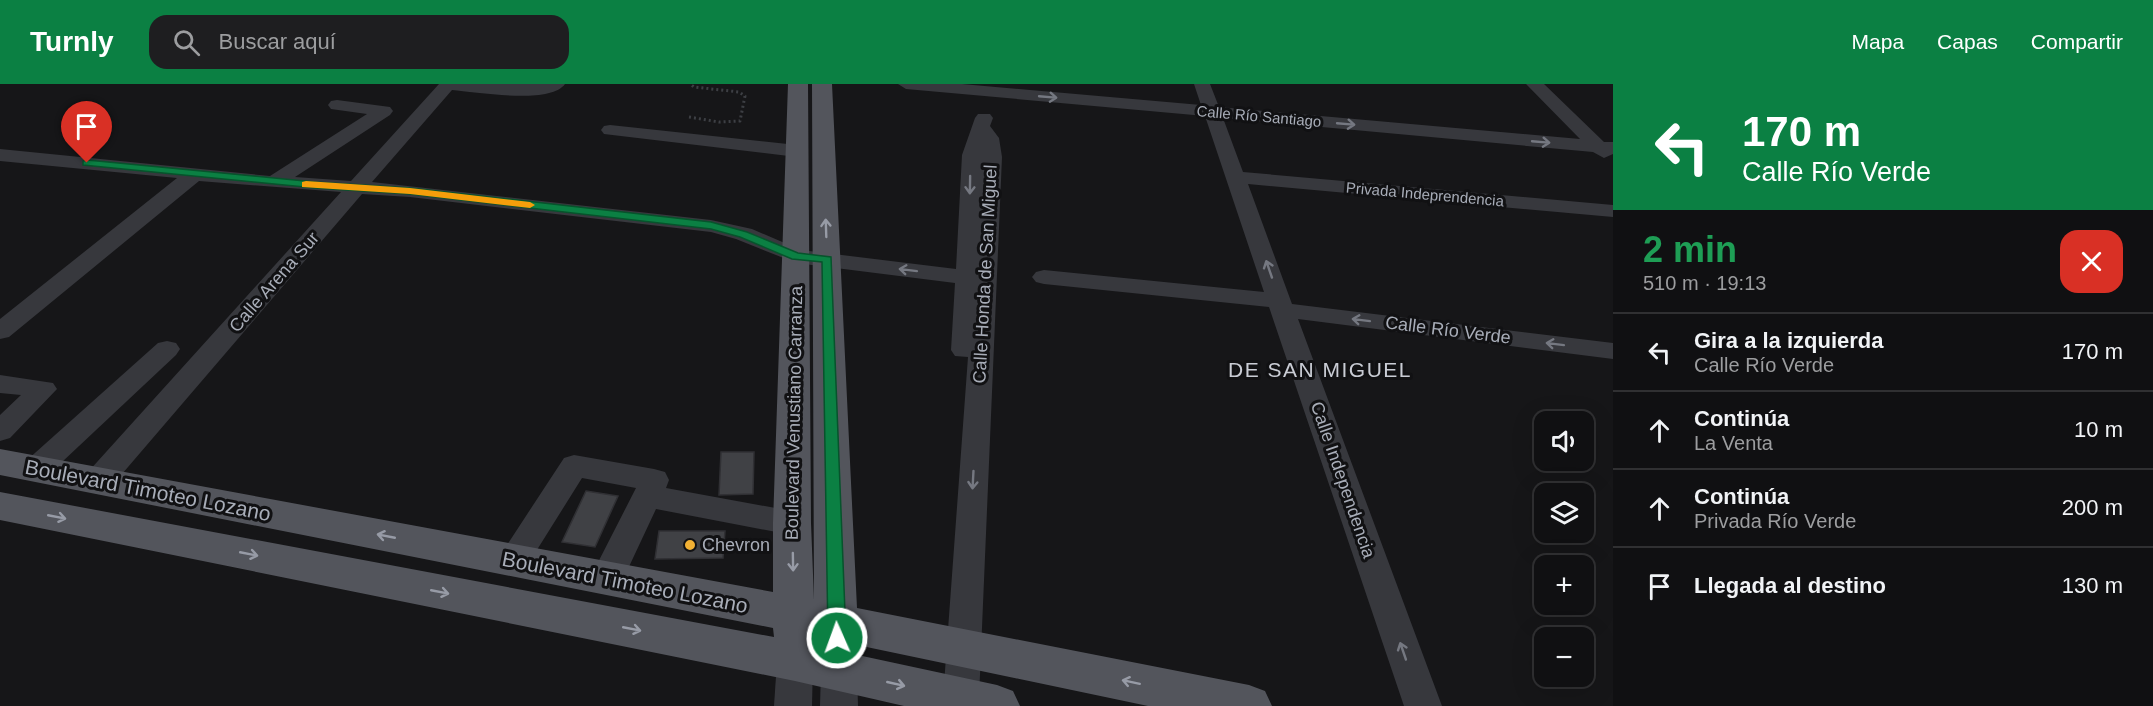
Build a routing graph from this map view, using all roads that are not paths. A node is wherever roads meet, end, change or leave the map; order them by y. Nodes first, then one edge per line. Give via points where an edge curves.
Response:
1 (448, 84) edge
2 (557, 84) edge
3 (798, 84) edge
4 (822, 84) edge
5 (906, 84) edge
6 (1202, 84) edge
7 (1534, 84) edge
8 (989, 88) edge
9 (337, 105) dead end
10 (1213, 111) junction
11 (982, 128) junction
12 (610, 130) dead end
13 (1606, 148) edge
14 (741, 153) dead end
15 (0, 155) edge
16 (797, 156) junction
17 (1613, 160) edge
18 (195, 174) junction
19 (1237, 177) junction
20 (274, 182) junction
21 (356, 189) junction
22 (1613, 211) edge
23 (796, 256) junction
24 (827, 260) junction
25 (966, 277) junction
26 (1044, 277) dead end
27 (1282, 305) junction
28 (0, 331) edge
29 (167, 349) dead end
30 (1613, 351) edge
31 (0, 384) edge
32 (976, 421) junction
33 (0, 431) edge
34 (18, 466) edge
35 (99, 480) junction
36 (647, 496) junction
37 (0, 506) edge
38 (792, 523) junction
39 (514, 560) junction
40 (607, 578) junction
41 (794, 614) junction
42 (836, 622) junction
43 (962, 648) junction
44 (795, 661) junction
45 (839, 688) edge
46 (979, 702) edge
47 (793, 706) edge
48 (1249, 706) edge
49 (1423, 706) edge

1 - 2 street via 539,91
1 - 21 street, Calle Arena Sur
3 - 16 main road, Boulevard Venustiano Carranza
24 -> 4 main road, Boulevard Venustiano Carranza
5 - 8 street, Calle Río Santiago
6 - 10 street, Calle Independencia
7 - 13 street
8 -> 10 street, Calle Río Santiago
8 - 11 street, Calle Honda de San Miguel
9 - 20 street via 384,111
10 -> 13 street, Calle Río Santiago
10 - 19 street, Calle Independencia
11 -> 25 street, Calle Honda de San Miguel via 972,154
11 - 32 street, Calle Honda de San Miguel via 990,138 992,157
12 - 16 street
13 - 17 street
14 - 16 street
15 - 18 street
16 - 23 main road, Boulevard Venustiano Carranza
18 - 20 street
18 - 28 street
19 - 22 street, Privada Indeprendencia
27 -> 19 street, Calle Independencia
20 - 21 street
21 - 23 street via 410,191 711,226 744,234
21 - 35 street, Calle Arena Sur
23 - 24 street
23 - 38 main road, Boulevard Venustiano Carranza
25 -> 24 street
24 - 42 main road, Boulevard Venustiano Carranza
25 - 32 street, Calle Honda de San Miguel via 964,364
26 - 27 street, Calle Río Verde
30 -> 27 street, Calle Río Verde
49 -> 27 street, Calle Independencia
29 - 34 street
31 - 33 street via 44,389
32 -> 43 street, Calle Honda de San Miguel
34 - 35 main road, Boulevard Timoteo Lozano
39 -> 35 main road, Boulevard Timoteo Lozano
36 - 38 street
36 - 39 street via 654,480 574,465
36 - 40 street
37 -> 44 main road
38 -> 41 main road, Boulevard Venustiano Carranza
39 - 40 main road, Boulevard Timoteo Lozano
40 - 41 main road, Boulevard Timoteo Lozano
41 - 42 main road, Boulevard Timoteo Lozano
41 - 44 main road, Boulevard Venustiano Carranza
42 - 43 main road, Boulevard Timoteo Lozano
42 - 45 main road, Boulevard Venustiano Carranza
43 - 46 street, Calle Honda de San Miguel
48 -> 43 main road, Boulevard Timoteo Lozano
44 - 45 main road
44 - 47 street, Boulevard Venustiano Carranza
45 -> 46 main road

